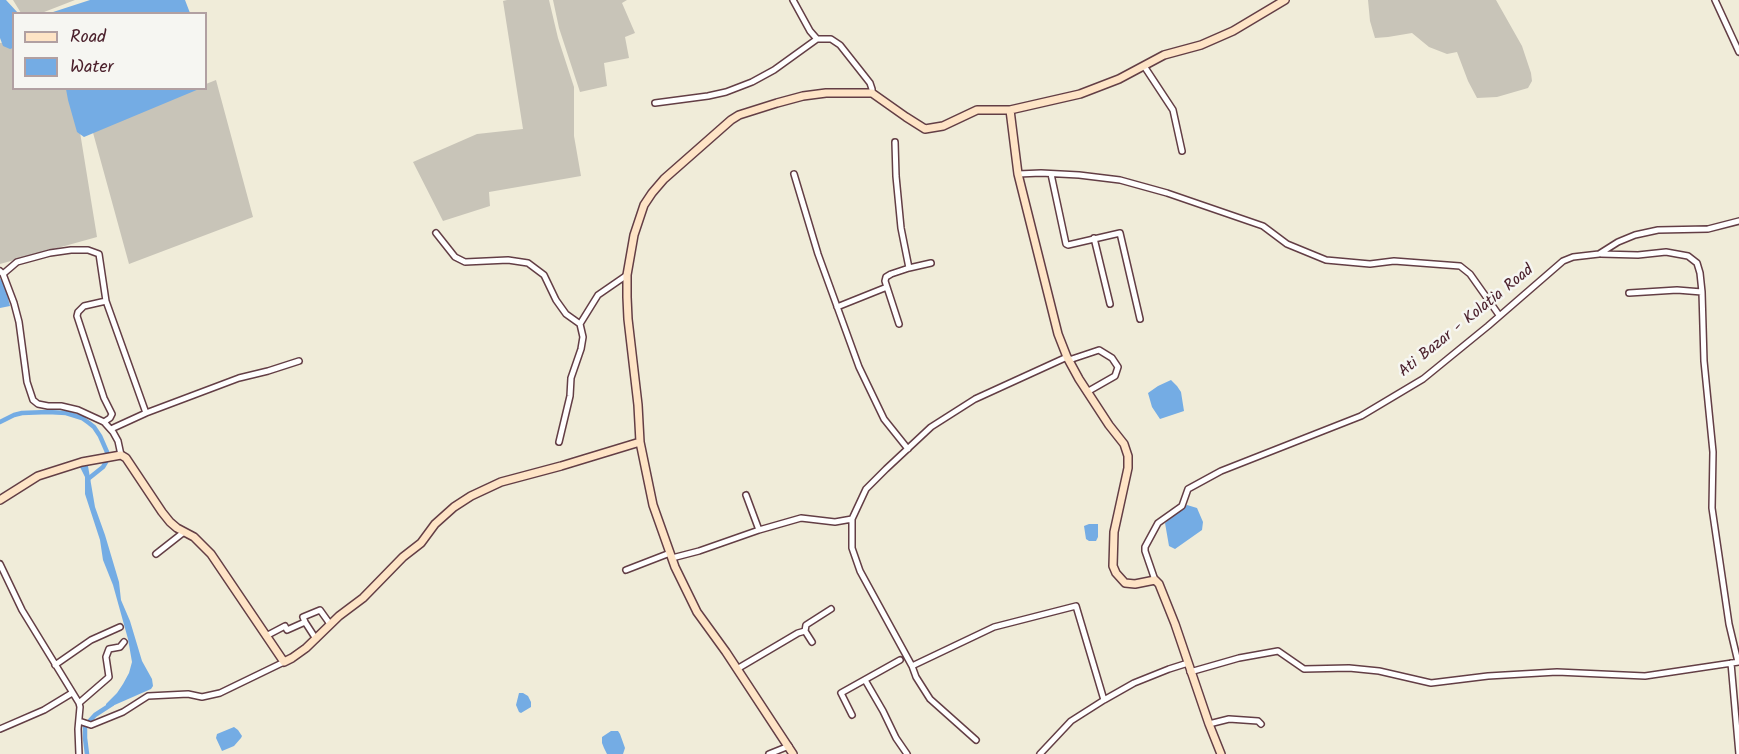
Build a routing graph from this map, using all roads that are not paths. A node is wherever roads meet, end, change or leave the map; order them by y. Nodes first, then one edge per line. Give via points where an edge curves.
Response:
1 (793, 0) edge
2 (1285, 0) edge
3 (1715, 0) edge
4 (817, 39) junction
5 (1739, 52) edge
6 (1144, 66) junction
7 (872, 93) junction
8 (655, 103) dead end
9 (1010, 110) junction
10 (895, 142) dead end
11 (1182, 151) dead end
12 (1018, 172) junction
13 (794, 174) dead end
14 (1051, 174) junction
15 (1739, 221) edge
16 (436, 233) dead end
17 (1094, 238) junction
18 (1599, 254) junction
19 (931, 263) dead end
20 (909, 268) junction
21 (2, 273) edge
22 (627, 275) junction
23 (886, 287) junction
24 (1702, 292) junction
25 (1629, 293) dead end
26 (106, 301) junction
27 (1110, 304) dead end
28 (837, 307) junction
29 (1499, 315) junction
30 (1140, 319) dead end
31 (579, 324) junction
32 (898, 324) dead end
33 (1068, 358) junction
34 (299, 361) dead end
35 (1087, 392) junction
36 (146, 413) junction
37 (104, 422) junction
38 (111, 429) junction
39 (559, 442) dead end
40 (640, 442) junction
41 (908, 449) junction
42 (119, 455) junction
43 (746, 495) dead end
44 (0, 500) edge
45 (852, 519) junction
46 (759, 530) junction
47 (184, 531) junction
48 (156, 554) dead end
49 (671, 556) junction
50 (0, 564) edge
51 (626, 570) dead end
52 (1155, 580) junction
53 (831, 609) dead end
54 (305, 622) junction
55 (330, 624) junction
56 (120, 627) dead end
57 (805, 630) junction
58 (266, 636) junction
59 (316, 639) junction
60 (124, 642) dead end
61 (813, 642) dead end
62 (900, 660) dead end
63 (284, 662) junction
64 (1739, 662) edge
65 (1188, 663) junction
66 (1731, 663) junction
67 (55, 665) junction
68 (912, 666) junction
69 (736, 669) junction
70 (1190, 672) junction
71 (865, 680) junction
72 (72, 693) junction
73 (1104, 700) junction
74 (78, 703) junction
75 (852, 715) dead end
76 (80, 721) junction
77 (1209, 724) junction
78 (1261, 724) dead end
79 (0, 729) edge
80 (976, 740) dead end
81 (789, 746) junction
82 (79, 754) edge
83 (769, 754) edge
84 (793, 754) edge
85 (907, 754) edge
86 (1040, 754) edge
87 (1221, 754) edge
88 (1739, 754) edge

1 - 4 street
2 - 6 main road via 1233,31
3 - 5 street
4 - 7 street via 831,39 840,45 870,83
4 - 8 street via 752,82 708,96
6 - 9 main road via 1080,94
6 - 11 street via 1173,110
7 - 9 main road via 925,129 943,126 977,110
7 - 22 main road via 803,96 731,120 652,193 638,222
9 - 12 main road
10 - 20 street via 901,228
12 - 14 street
12 - 33 main road via 1052,311
13 - 28 street
14 - 17 street via 1066,244
14 - 29 street via 1120,180 1167,193 1263,226 1287,244 1326,260 1460,266
15 - 18 street, Ati Bazar - Kolatia Road via 1708,229 1658,230 1618,242
16 - 31 street via 455,257 465,262 528,263 544,275 566,314
17 - 27 street
17 - 30 street via 1119,233
18 - 24 street via 1666,252 1688,256 1697,263
18 - 29 street, Ati Bazar - Kolatia Road via 1563,261
19 - 20 street
20 - 23 street via 886,277
21 - 26 street via 29,258 88,250 99,254
21 - 37 street via 19,322 33,400 78,410
22 - 31 street via 598,296
22 - 40 main road
23 - 28 street
23 - 32 street
24 - 25 street
24 - 64 street via 1713,452 1712,508 1729,624
26 - 36 street
26 - 37 street via 84,306 77,316 112,414
28 - 41 street via 884,419
29 - 52 street, Ati Bazar - Kolatia Road via 1423,379 1361,416 1221,471 1188,489 1182,506 1158,523 1145,547
31 - 39 street via 583,338
33 - 35 main road
33 - 35 street via 1099,351 1112,357 1118,367 1115,376
33 - 41 street via 975,399 931,427
34 - 36 street via 239,378
35 - 52 main road via 1124,444 1128,456 1114,532 1113,566 1125,583
36 - 38 street
37 - 38 street
38 - 42 street via 118,441
40 - 49 main road via 653,506
40 - 55 main road via 501,482 471,496 435,524 421,543
41 - 45 street via 866,489
42 - 44 main road via 38,476
42 - 47 main road via 133,467 162,512
43 - 46 street
45 - 46 street via 835,522 801,518
45 - 68 street via 852,548 860,571
46 - 49 street via 699,551
47 - 48 street
47 - 58 main road via 212,554
49 - 51 street
49 - 69 main road via 697,612
50 - 67 street via 12,593
52 - 65 main road
53 - 57 street via 806,624
54 - 55 street via 303,617 320,610
54 - 58 street
54 - 59 street
55 - 59 main road
56 - 67 street via 90,640
57 - 61 street
57 - 69 street
58 - 63 main road
59 - 63 main road
60 - 74 street via 106,657 109,677
62 - 71 street
63 - 76 street via 220,693 202,697 148,696 91,725
64 - 66 street
65 - 70 main road
65 - 73 street via 1134,683
66 - 70 street via 1645,676 1557,672 1488,675 1431,683 1378,671 1304,669 1278,651
66 - 88 street
67 - 72 street
68 - 73 street via 994,627 1075,605
68 - 80 street via 930,699
69 - 81 main road
70 - 77 main road
71 - 75 street via 841,693
71 - 85 street
72 - 74 street
72 - 79 street
73 - 86 street via 1071,721
74 - 76 street
76 - 82 street
77 - 78 street via 1229,719
77 - 87 main road
81 - 83 street
81 - 84 main road

